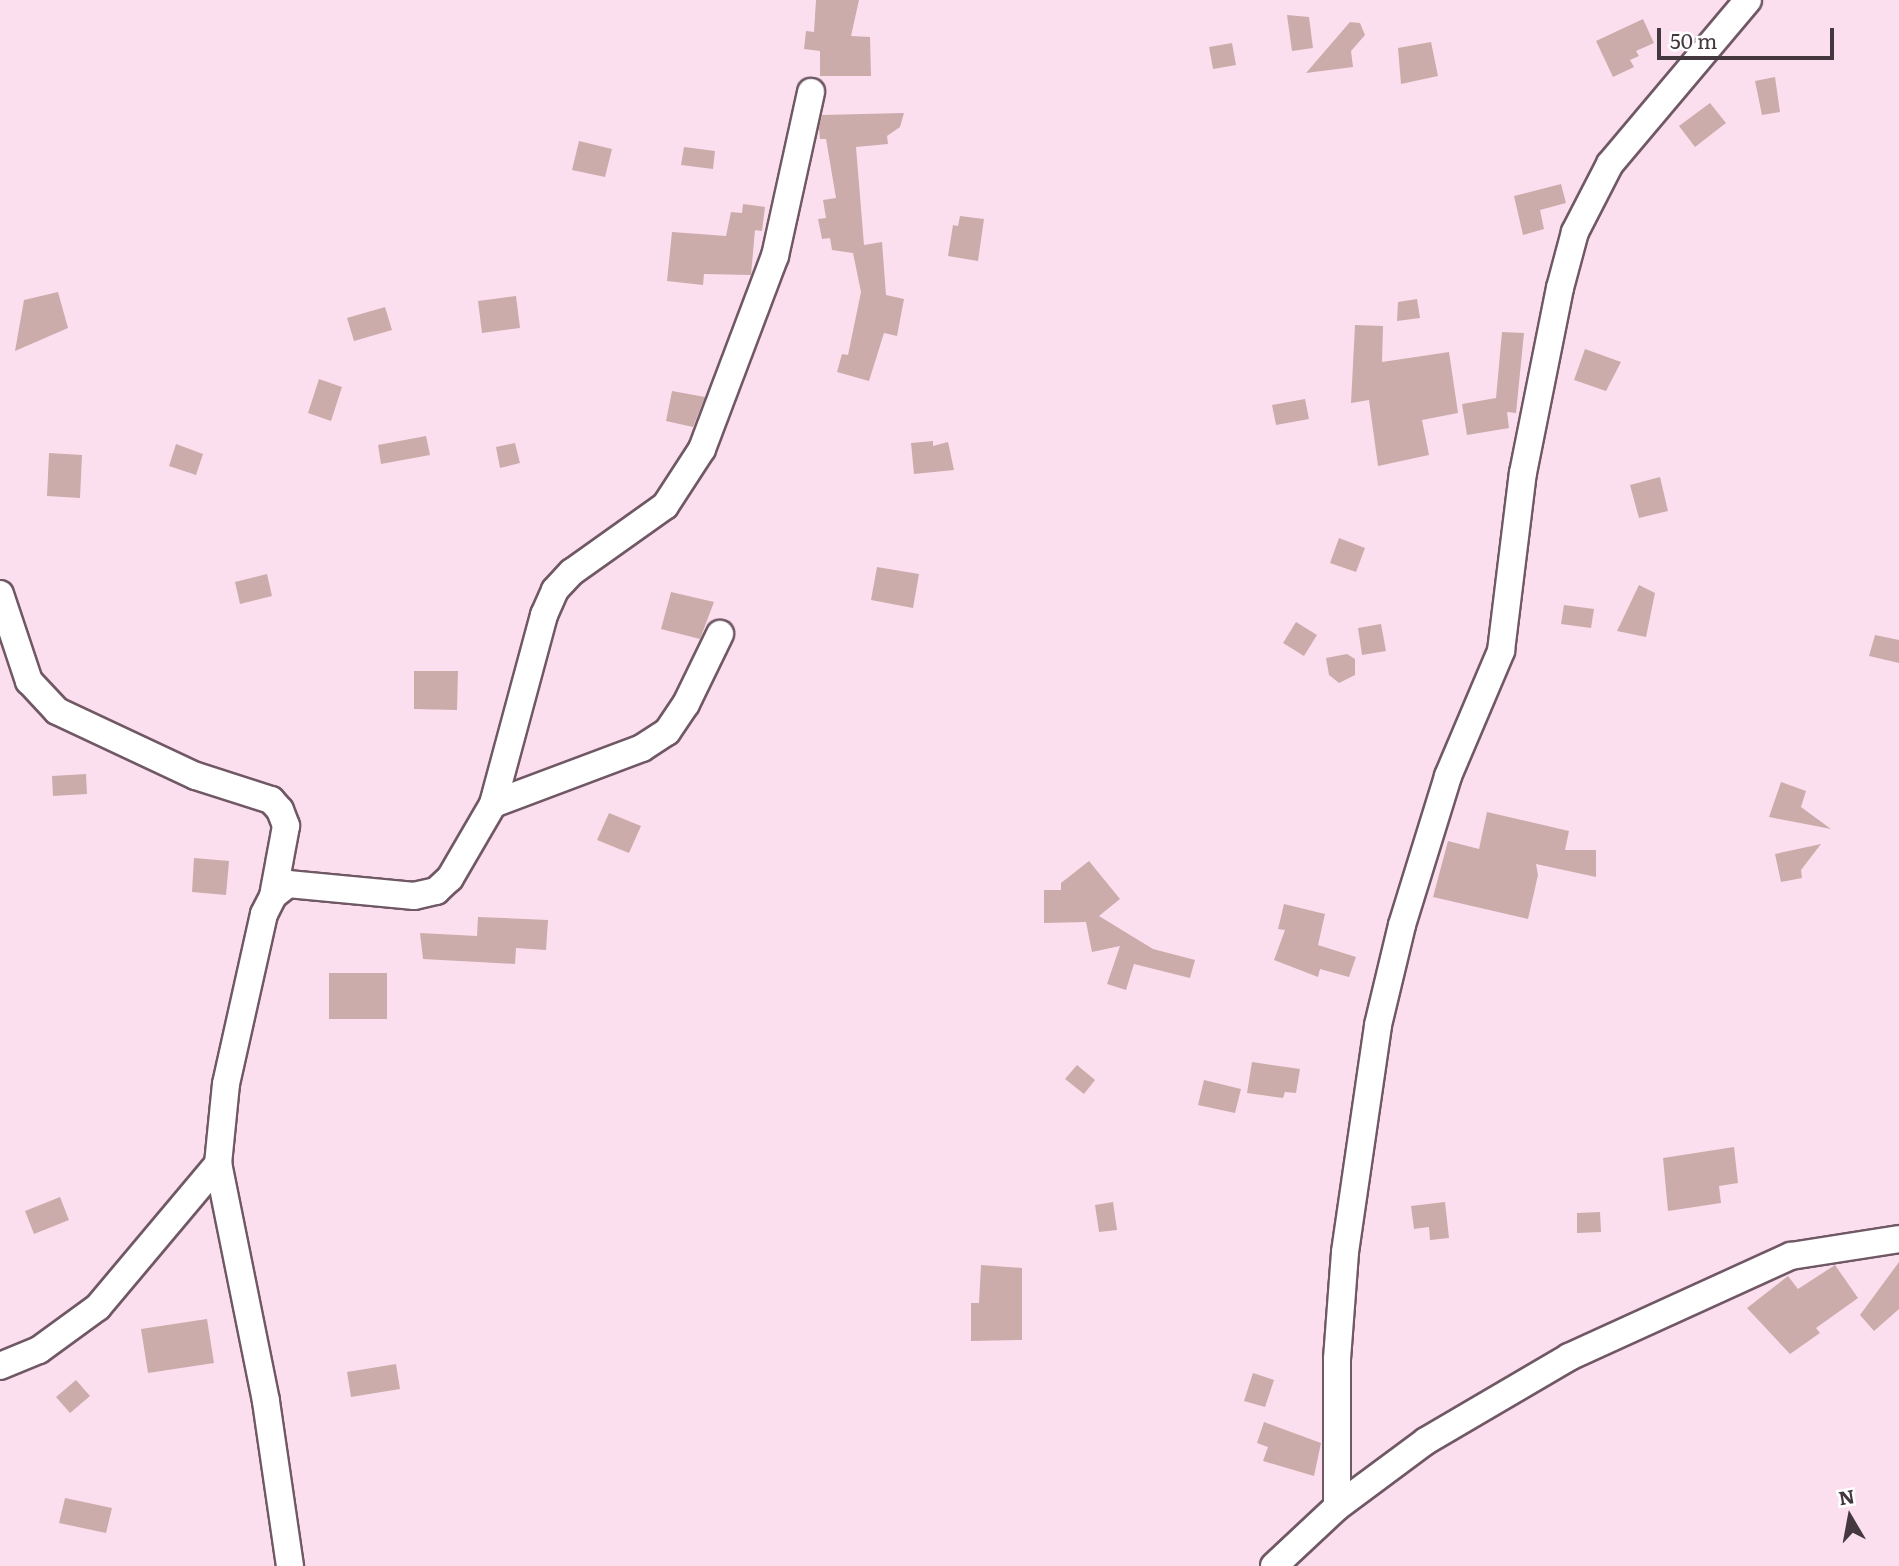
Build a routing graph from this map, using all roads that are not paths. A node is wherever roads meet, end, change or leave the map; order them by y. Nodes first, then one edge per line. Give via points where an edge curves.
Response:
1 (1748, 0) edge
2 (811, 92) dead end
3 (0, 594) edge
4 (720, 634) dead end
5 (493, 804) junction
6 (273, 896) junction
7 (218, 1164) junction
8 (1899, 1239) edge
9 (0, 1366) edge
10 (1337, 1507) junction
11 (290, 1566) edge
12 (1273, 1566) edge

1 - 10 street via 1611,164 1576,232 1560,288 1523,472 1501,651 1448,776 1402,925 1378,1025 1345,1252 1337,1359
2 - 5 street via 775,256 702,449 682,487 665,506 572,572 555,590 544,615
3 - 6 street via 29,681 57,711 196,776 271,800 286,825
4 - 5 street via 667,732 642,748
5 - 6 street via 450,878 436,891 414,896 294,884
6 - 7 street via 264,914 231,1058
7 - 9 street via 99,1307 39,1350
7 - 11 street via 266,1401
8 - 10 street via 1791,1256 1569,1357 1426,1441
10 - 12 street

